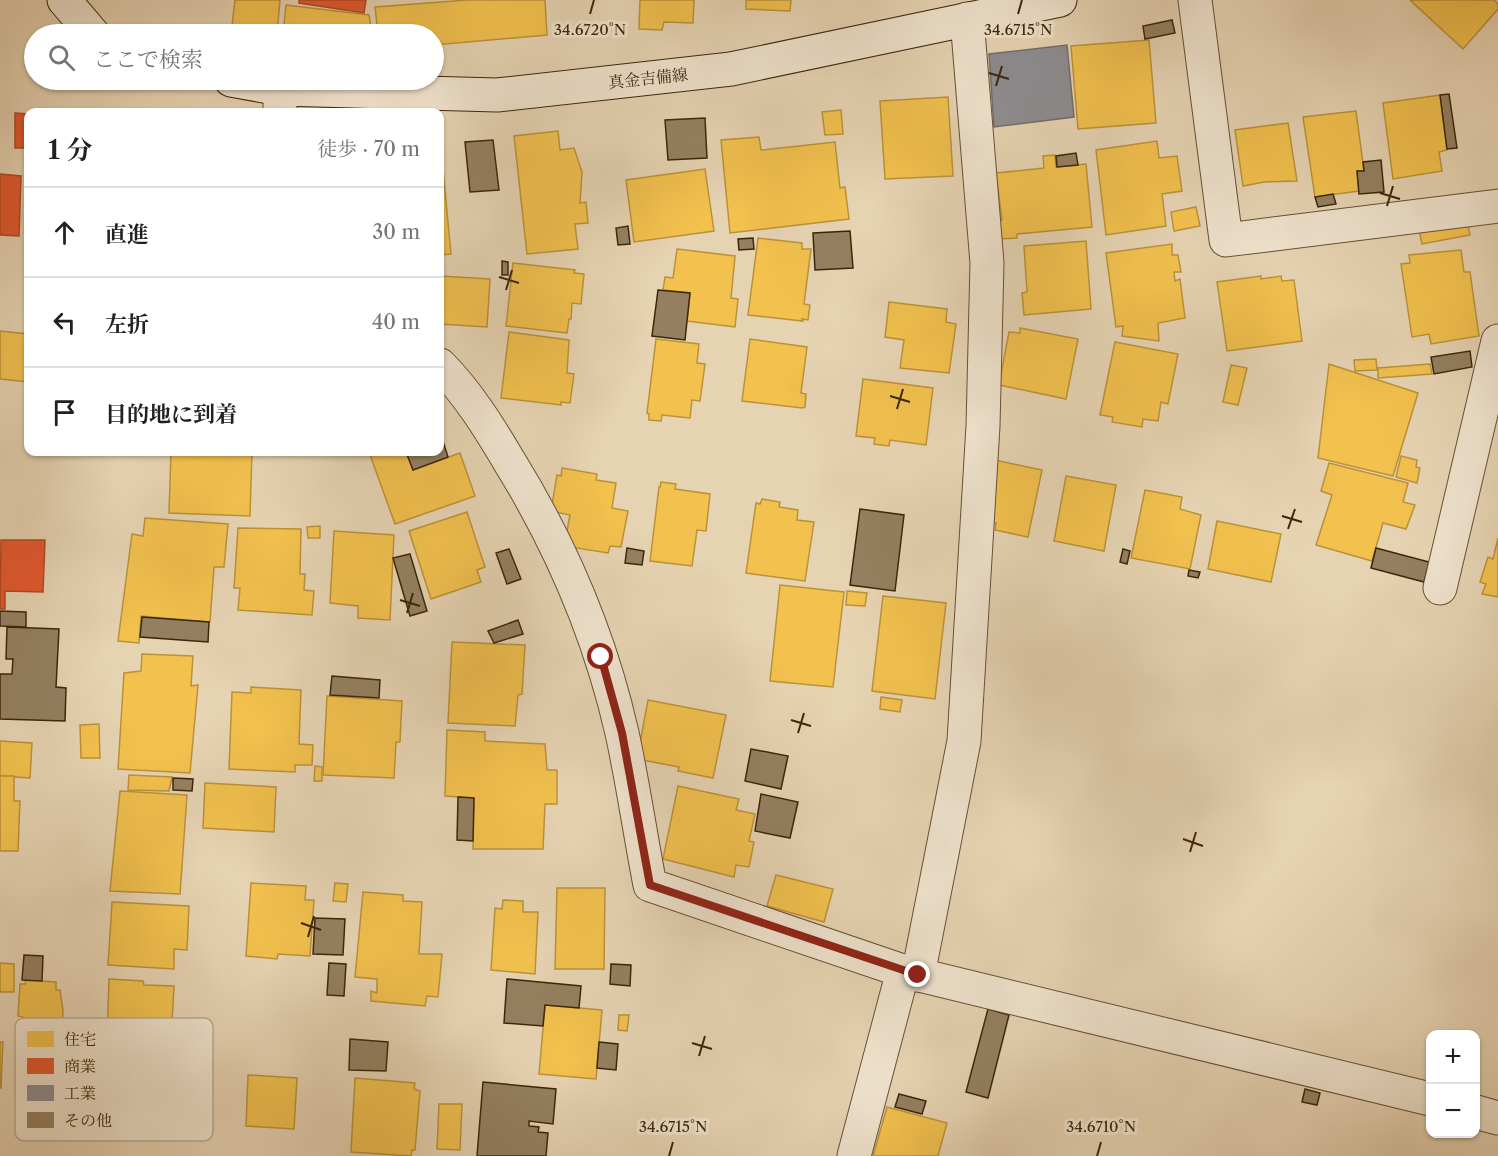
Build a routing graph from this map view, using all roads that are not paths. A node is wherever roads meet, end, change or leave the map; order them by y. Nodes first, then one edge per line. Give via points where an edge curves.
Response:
1 (64, 0) edge
2 (1060, 0) edge
3 (1195, 0) edge
4 (967, 19) junction
5 (84, 24) edge
6 (254, 90) edge
7 (280, 101) edge
8 (1498, 206) edge
9 (1498, 341) edge
10 (444, 369) edge
11 (1440, 588) dead end
12 (911, 973) junction
13 (1426, 1098) edge
14 (1480, 1113) edge
15 (1498, 1118) edge
16 (854, 1156) edge

1 - 5 street
2 - 4 street, 真金吉備線
3 - 8 street via 1226,240
4 - 7 street, 真金吉備線 via 731,69 497,95
4 - 12 street via 987,263 984,426 964,741
6 - 7 street, 真金吉備線
9 - 11 street
10 - 12 street via 494,436 534,501 572,578 601,657 622,733 650,885
12 - 13 street
12 - 16 street
14 - 15 street

